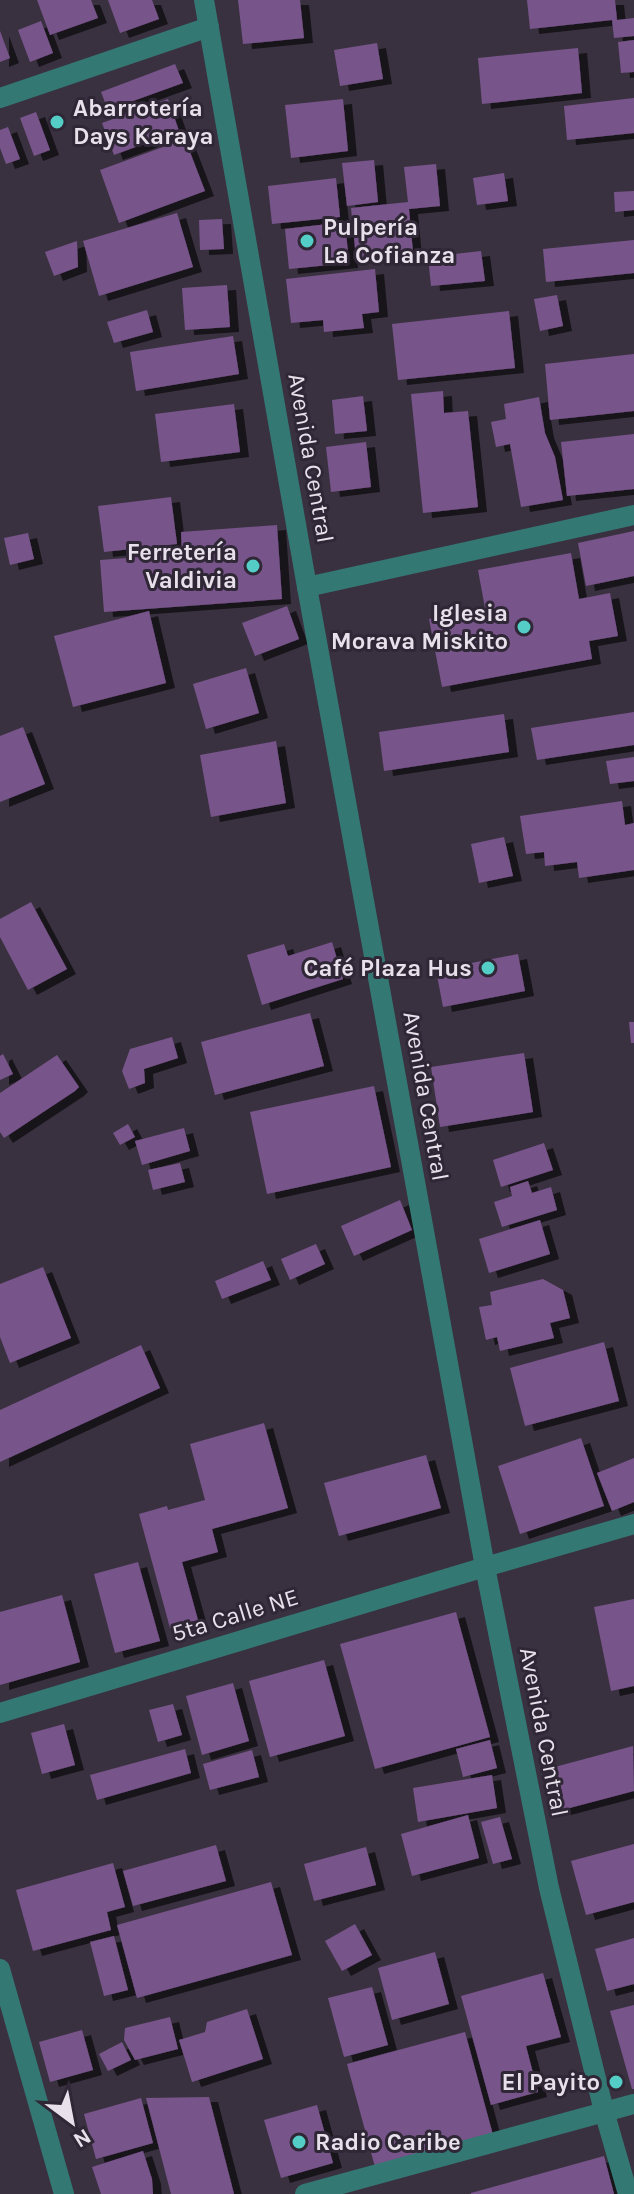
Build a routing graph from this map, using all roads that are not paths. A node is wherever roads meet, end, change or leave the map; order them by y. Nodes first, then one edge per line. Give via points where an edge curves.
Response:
1 (204, 0) edge
2 (209, 27) junction
3 (0, 98) edge
4 (634, 515) edge
5 (307, 587) junction
6 (634, 1524) edge
7 (485, 1567) junction
8 (0, 1713) edge
9 (0, 1969) edge
10 (634, 2104) edge
11 (604, 2111) junction
12 (64, 2194) edge
13 (305, 2194) edge
14 (628, 2194) edge

1 - 2 street, Avenida Central
2 - 3 street
2 - 5 street, Avenida Central
4 - 5 street
5 - 7 street, Avenida Central
6 - 7 street, 5ta Calle NE
7 - 8 street, 5ta Calle NE
7 - 11 street, Avenida Central via 549,1888
9 - 12 street
10 - 11 street
11 - 13 street
11 - 14 street, Avenida Central

